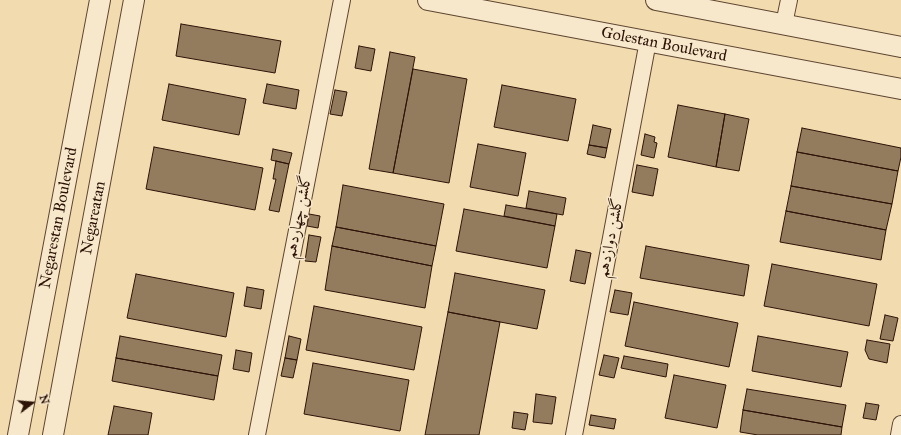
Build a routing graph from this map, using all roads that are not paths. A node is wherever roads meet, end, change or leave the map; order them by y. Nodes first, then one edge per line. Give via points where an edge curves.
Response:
1 (100, 0) edge
2 (134, 0) edge
3 (342, 0) edge
4 (428, 0) edge
5 (656, 0) edge
6 (789, 0) edge
7 (784, 24) junction
8 (648, 41) junction
9 (901, 47) edge
10 (901, 89) edge
11 (901, 424) edge
12 (18, 435) edge
13 (53, 435) edge
14 (259, 435) edge
15 (574, 435) edge
16 (899, 435) edge

1 - 12 street, Negarestan Boulevard
2 - 13 street, Negareatan
3 - 14 street, گلشن چهاردهم
4 - 8 street, Golestan Boulevard
5 - 7 street
6 - 7 street
7 - 9 street
8 - 10 street, Golestan Boulevard
8 - 15 street, گلشن دوازدهم
11 - 16 street

